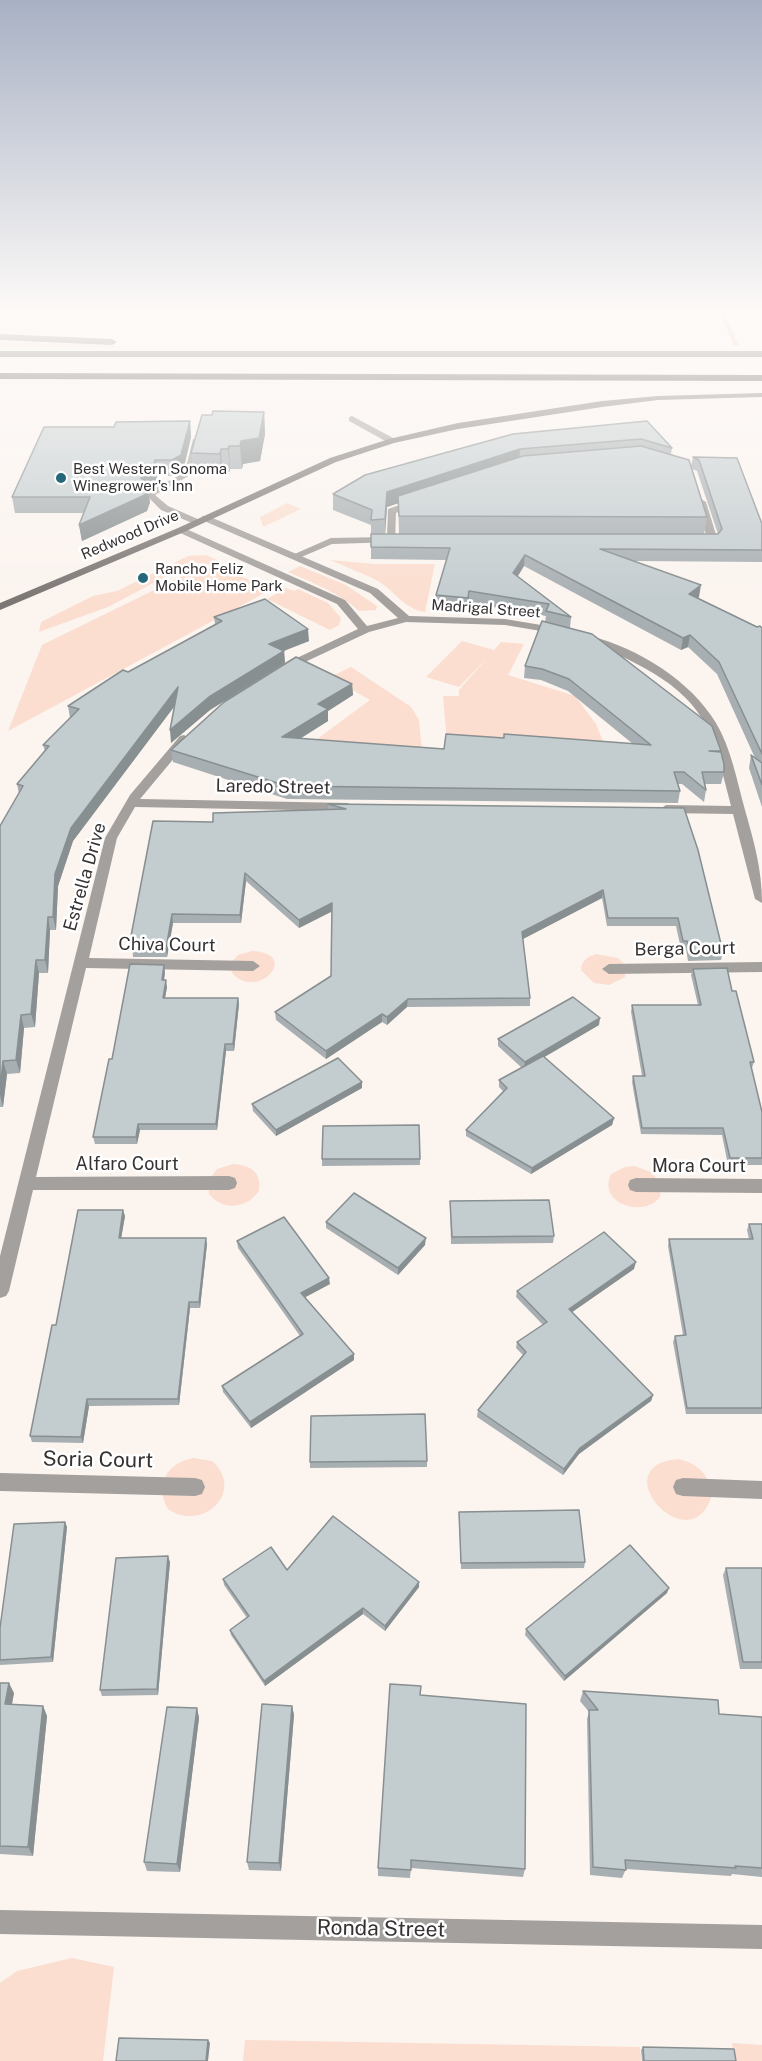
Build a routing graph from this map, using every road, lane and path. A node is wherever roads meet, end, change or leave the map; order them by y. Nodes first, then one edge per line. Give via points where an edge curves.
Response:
1 (581, 407) edge
2 (352, 419) dead end
3 (198, 431) edge
4 (392, 441) junction
5 (699, 496) edge
6 (423, 500) edge
7 (201, 520) junction
8 (181, 530) junction
9 (392, 540) junction
10 (404, 540) edge
11 (690, 541) edge
12 (296, 556) junction
13 (0, 607) edge
14 (406, 619) junction
15 (365, 630) junction
16 (268, 678) edge
17 (192, 733) edge
18 (131, 803) junction
19 (356, 807) edge
20 (656, 809) edge
21 (738, 810) junction
22 (762, 899) edge
23 (80, 963) junction
24 (253, 966) dead end
25 (762, 968) edge
26 (609, 969) dead end
27 (229, 1183) dead end
28 (26, 1184) junction
29 (636, 1185) dead end
30 (762, 1186) edge
31 (0, 1291) edge
32 (0, 1482) edge
33 (195, 1487) dead end
34 (683, 1487) dead end
35 (762, 1490) edge
36 (0, 1922) edge
37 (762, 1937) edge

1 - 4 main road, Redwood Drive via 458,426
2 - 4 street
3 - 7 street via 189,473 150,494 163,507
4 - 7 main road, Redwood Drive via 333,460
5 - 11 street via 713,541
6 - 9 street via 391,511
7 - 8 main road, Redwood Drive
7 - 12 street
8 - 13 main road, Redwood Drive
8 - 15 street via 341,602
9 - 10 street
9 - 12 street via 331,541
12 - 14 street via 374,591
14 - 15 street
14 - 21 street, Madrigal Street via 534,626 593,640 663,673 688,695 711,724
15 - 16 street
17 - 18 street, Estrella Drive via 152,773
18 - 19 street, Laredo Street
18 - 23 street, Estrella Drive via 111,838
20 - 21 street
21 - 22 street, Madrigal Street
23 - 24 street, Chiva Court
23 - 28 street, Estrella Drive
25 - 26 street, Berga Court
27 - 28 street, Alfaro Court
28 - 31 street, Estrella Drive
29 - 30 street, Mora Court
32 - 33 street, Soria Court
34 - 35 street
36 - 37 street, Ronda Street

